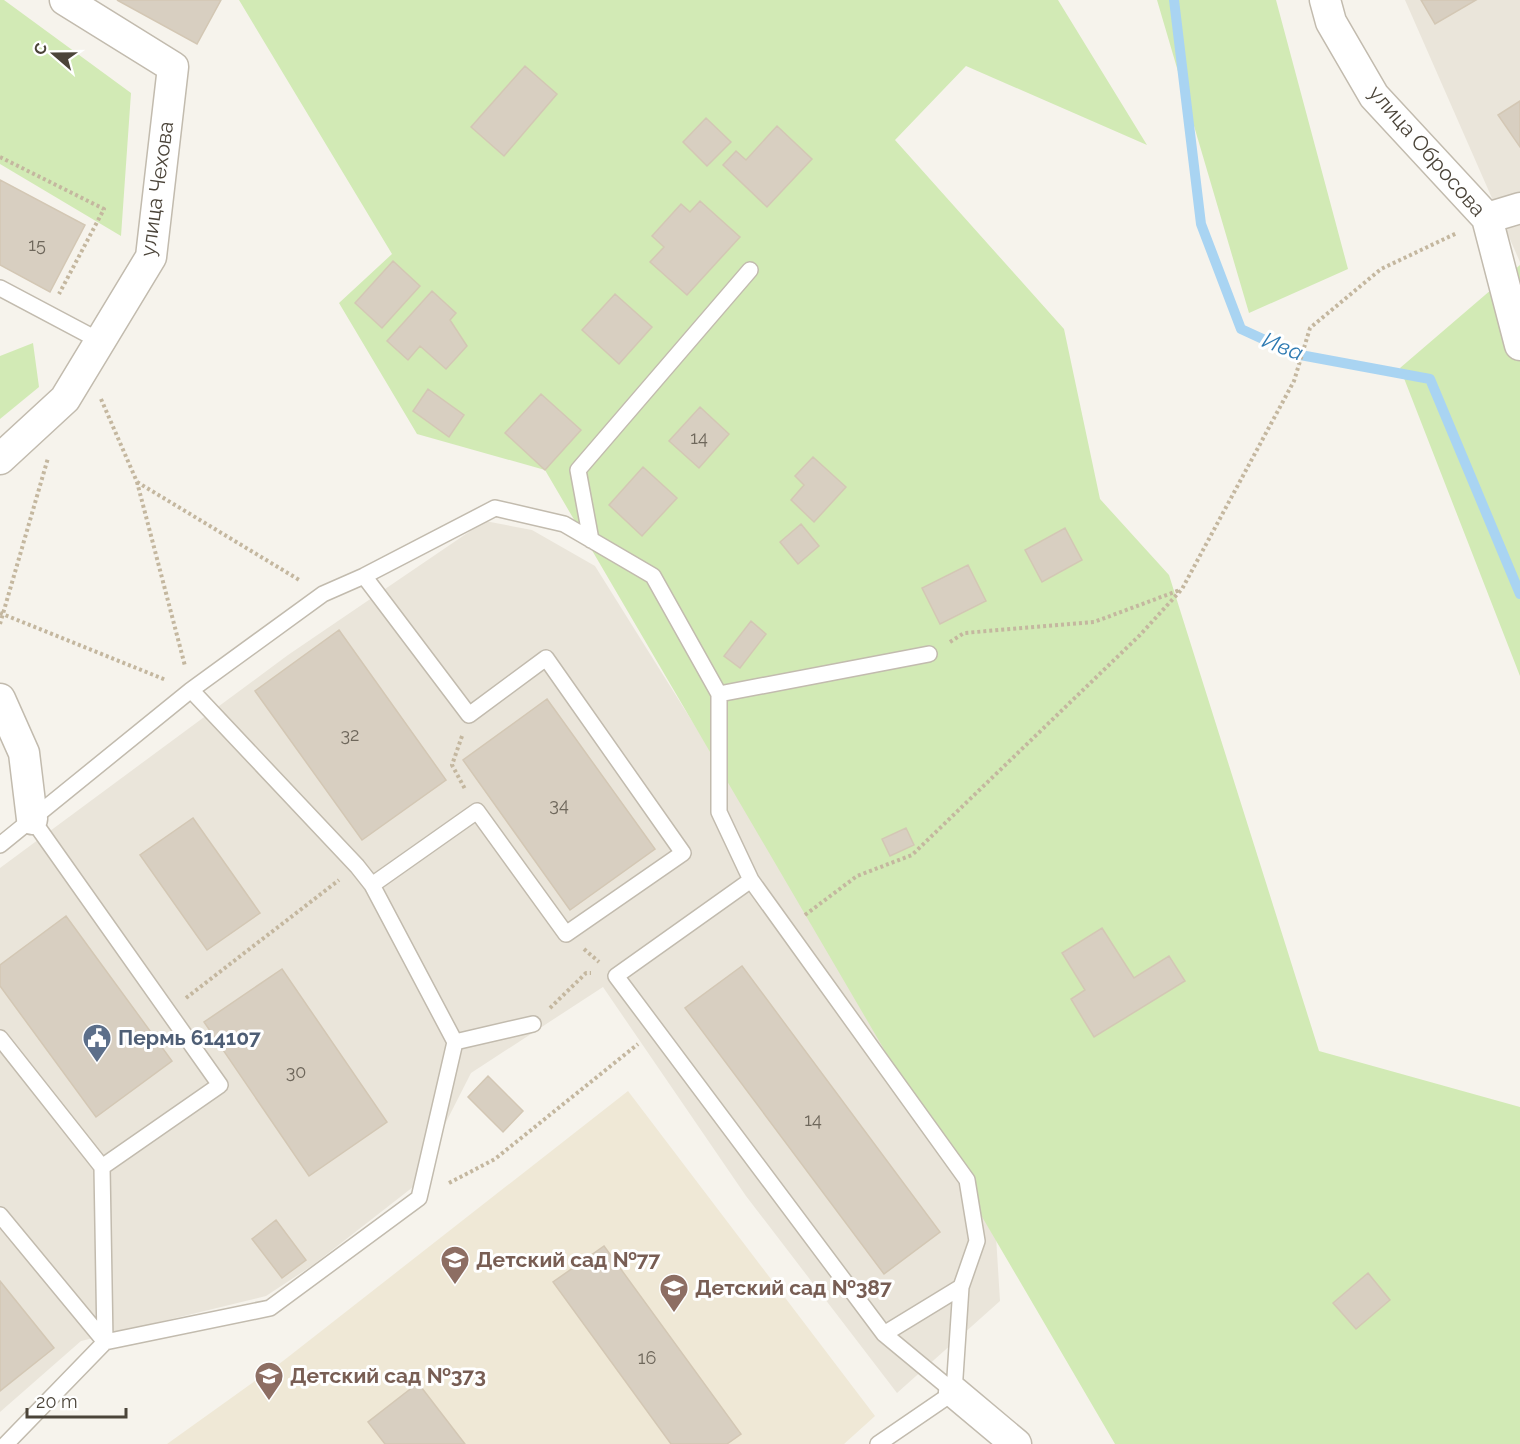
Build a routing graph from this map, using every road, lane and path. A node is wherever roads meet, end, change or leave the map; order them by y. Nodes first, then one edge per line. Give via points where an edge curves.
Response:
1 (65, 0) edge
2 (1325, 0) edge
3 (0, 157) edge
4 (1520, 208) edge
5 (1487, 218) junction
6 (750, 270) dead end
7 (0, 288) edge
8 (48, 314) junction
9 (1520, 345) edge
10 (93, 353) junction
11 (49, 456) dead end
12 (0, 459) edge
13 (137, 482) junction
14 (591, 540) junction
15 (364, 576) junction
16 (1182, 589) junction
17 (323, 594) junction
18 (2, 614) edge
19 (0, 624) edge
20 (964, 633) dead end
21 (929, 654) dead end
22 (191, 690) junction
23 (719, 694) junction
24 (0, 699) edge
25 (469, 715) junction
26 (477, 811) junction
27 (32, 819) junction
28 (0, 845) edge
29 (357, 866) junction
30 (751, 880) junction
31 (372, 885) junction
32 (786, 930) junction
33 (566, 934) junction
34 (616, 976) junction
35 (167, 1013) junction
36 (533, 1024) joint
37 (656, 1030) junction
38 (0, 1038) edge
39 (455, 1042) junction
40 (102, 1167) junction
41 (419, 1198) junction
42 (0, 1215) edge
43 (962, 1287) junction
44 (884, 1334) junction
45 (105, 1342) junction
46 (954, 1392) junction
47 (6, 1444) edge
48 (878, 1444) edge
49 (1016, 1444) edge

1 - 10 street, улица Чехова via 173,67 151,257
2 - 5 street, улица Обросова via 1331,22 1374,96
3 - 8 path via 104,209
4 - 5 street
5 - 9 street, улица Обросова
5 - 16 path via 1381,269 1310,328 1294,381
6 - 14 lane via 578,470
7 - 8 lane
8 - 10 lane
10 - 12 street, улица Чехова via 65,399
10 - 13 path
11 - 18 path
13 - 17 path
13 - 22 path
14 - 15 lane via 564,524 495,508
14 - 23 lane via 653,576
15 - 17 lane
15 - 25 lane
16 - 20 path via 1094,622
16 - 32 path via 1140,635 912,855 857,876
17 - 22 lane
18 - 19 path
18 - 22 path
21 - 23 lane
22 - 27 lane
22 - 29 lane
23 - 30 lane via 719,812
24 - 27 street via 24,753
25 - 26 path via 452,765
25 - 33 lane via 546,658 683,853
26 - 31 lane
26 - 33 lane
27 - 28 lane
27 - 35 lane
29 - 31 lane
29 - 35 path
30 - 32 lane
30 - 34 lane
31 - 39 lane
32 - 43 lane via 967,1180 977,1241
33 - 34 path
34 - 36 path via 586,973
34 - 37 lane
35 - 40 lane via 220,1085
36 - 39 lane
37 - 41 path via 495,1159
37 - 44 lane
38 - 40 lane
39 - 41 lane
40 - 45 lane
41 - 45 lane via 270,1308
42 - 45 lane
43 - 44 lane
43 - 46 lane
44 - 46 lane
45 - 47 lane
46 - 48 lane
46 - 49 street

